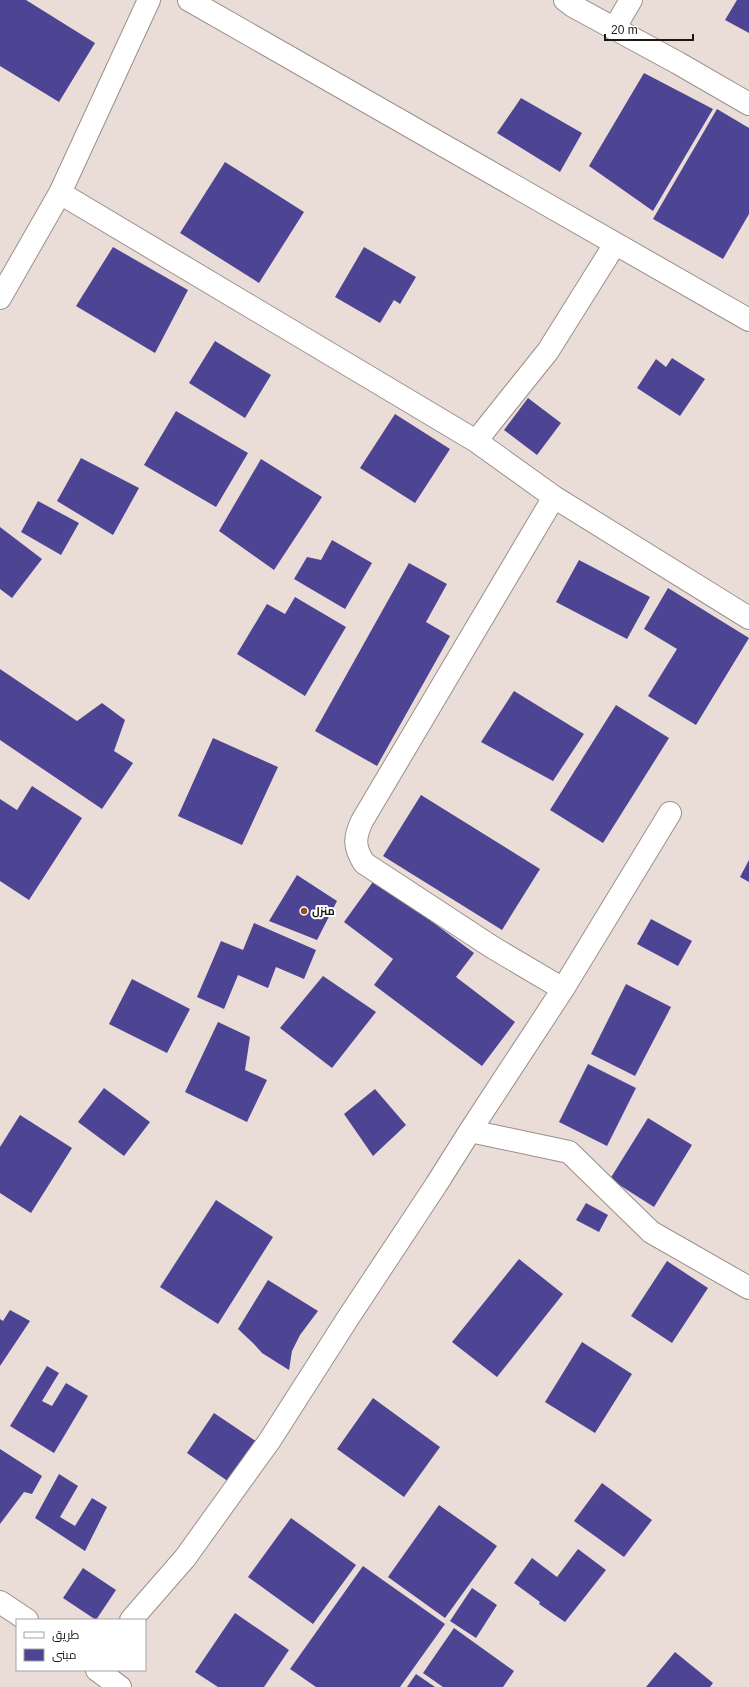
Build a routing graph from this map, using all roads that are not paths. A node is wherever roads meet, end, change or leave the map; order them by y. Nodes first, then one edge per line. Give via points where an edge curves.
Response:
1 (149, 0) edge
2 (189, 0) edge
3 (565, 0) edge
4 (631, 0) edge
5 (614, 29) junction
6 (749, 104) edge
7 (60, 193) junction
8 (615, 244) junction
9 (0, 298) edge
10 (749, 320) edge
11 (476, 441) junction
12 (554, 497) junction
13 (749, 618) edge
14 (670, 813) dead end
15 (563, 989) junction
16 (470, 1131) junction
17 (749, 1288) edge
18 (0, 1602) edge
19 (26, 1619) edge
20 (132, 1619) edge
21 (98, 1671) edge
22 (120, 1687) edge

1 - 7 street
2 - 8 street
3 - 5 street
4 - 5 street
5 - 6 street
7 - 9 street
7 - 11 street
8 - 10 street
8 - 11 street via 548,351
11 - 12 street
12 - 13 street
12 - 15 street via 362,821 357,832 356,845 364,863 492,947
14 - 15 street
15 - 16 street
16 - 17 street via 569,1152 651,1232
16 - 20 street via 270,1440 185,1558
18 - 19 street
21 - 22 street

